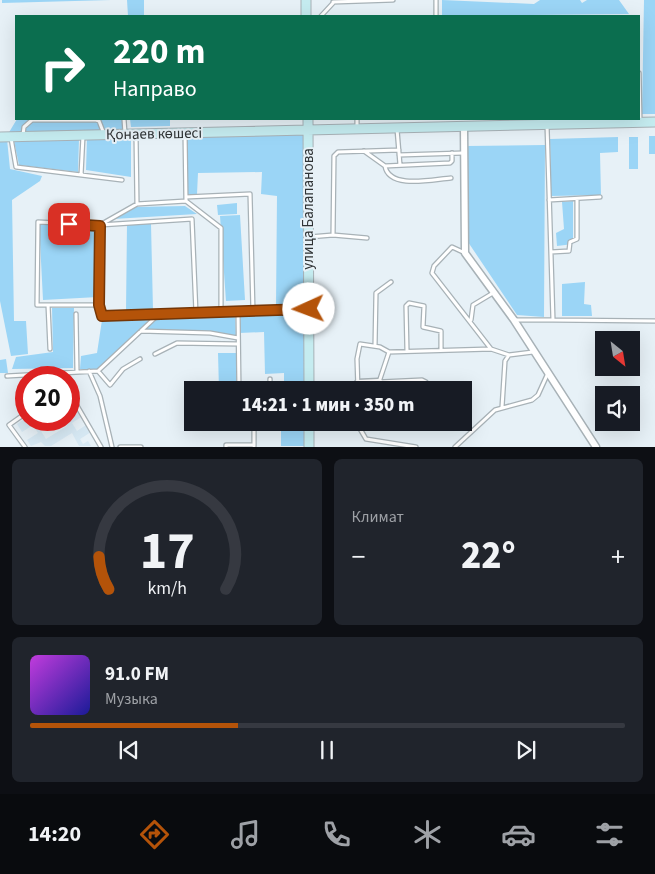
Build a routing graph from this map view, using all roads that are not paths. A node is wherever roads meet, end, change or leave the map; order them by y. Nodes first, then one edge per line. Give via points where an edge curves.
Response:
1 (306, 0) edge
2 (393, 0) edge
3 (436, 0) edge
4 (334, 1) edge
5 (306, 15) edge
6 (322, 15) edge
7 (436, 15) edge
8 (124, 120) edge
9 (308, 120) edge
10 (357, 120) edge
11 (401, 120) edge
12 (640, 120) edge
13 (655, 122) edge
14 (439, 123) edge
15 (640, 123) junction
16 (547, 125) junction
17 (464, 127) junction
18 (357, 129) junction
19 (399, 129) junction
20 (308, 130) junction
21 (185, 133) junction
22 (126, 134) junction
23 (136, 134) junction
24 (83, 135) junction
25 (104, 135) junction
26 (23, 136) junction
27 (0, 137) edge
28 (10, 137) junction
29 (364, 151) junction
30 (399, 152) junction
31 (464, 152) junction
32 (452, 153) junction
33 (400, 165) junction
34 (385, 166) junction
35 (81, 175) junction
36 (450, 178) dead end
37 (122, 180) dead end
38 (186, 197) junction
39 (600, 198) dead end
40 (577, 199) junction
41 (549, 200) junction
42 (186, 201) junction
43 (136, 204) junction
44 (100, 226) junction
45 (333, 236) junction
46 (308, 237) junction
47 (367, 238) dead end
48 (551, 252) junction
49 (465, 253) junction
50 (391, 282) dead end
51 (494, 293) junction
52 (48, 305) junction
53 (99, 305) junction
54 (309, 309) junction
55 (253, 311) junction
56 (222, 312) junction
57 (238, 312) junction
58 (196, 313) junction
59 (76, 314) dead end
60 (158, 314) junction
61 (514, 320) junction
62 (553, 320) junction
63 (471, 321) junction
64 (655, 321) edge
65 (141, 331) junction
66 (238, 338) junction
67 (238, 344) junction
68 (375, 346) junction
69 (50, 349) dead end
70 (491, 349) junction
71 (441, 350) junction
72 (406, 351) junction
73 (534, 351) junction
74 (389, 352) junction
75 (154, 354) dead end
76 (509, 355) junction
77 (140, 358) dead end
78 (77, 366) edge
79 (89, 371) junction
80 (98, 371) junction
81 (80, 372) edge
82 (548, 372) junction
83 (7, 376) dead end
84 (15, 376) edge
85 (239, 381) edge
86 (309, 381) edge
87 (358, 381) edge
88 (379, 381) edge
89 (400, 381) edge
90 (424, 381) edge
91 (502, 407) junction
92 (80, 410) edge
93 (15, 421) edge
94 (254, 431) edge
95 (309, 431) edge
96 (361, 431) edge
97 (25, 446) edge
98 (102, 446) edge
99 (112, 446) edge
100 (120, 446) edge
101 (141, 446) edge
102 (226, 446) edge
103 (254, 446) edge
104 (310, 446) edge
105 (416, 446) edge
106 (455, 446) edge
107 (596, 446) edge

1 - 5 street
2 - 4 lane
3 - 7 lane
4 - 6 lane
8 - 22 lane
9 - 20 street, улица Балапанова
10 - 18 lane
11 - 19 lane
12 - 15 lane
13 - 15 street, Қонаев көшесі
14 - 17 street, Қонаев көшесі
14 - 19 street, Қонаев көшесі
15 - 16 street, Қонаев көшесі
16 - 17 street, Қонаев көшесі
16 - 41 lane
17 - 31 street
18 - 19 street, Қонаев көшесі
18 - 20 street, Қонаев көшесі
19 - 30 lane
20 - 21 street, Қонаев көшесі
20 - 46 street, улица Балапанова
21 - 23 street, Қонаев көшесі
21 - 38 lane
22 - 23 street, Қонаев көшесі
22 - 25 street, Қонаев көшесі
23 - 43 lane
24 - 25 street, Қонаев көшесі
24 - 26 street, Қонаев көшесі
24 - 35 lane
25 - 26 lane via 102,125 96,120 32,120 24,127
26 - 28 street, Қонаев көшесі
27 - 28 street, Қонаев көшесі
28 - 35 lane via 16,168
29 - 30 lane
29 - 34 lane
29 - 45 lane via 338,152 334,156
30 - 32 lane
30 - 33 lane
31 - 32 lane
31 - 49 street
32 - 33 lane via 450,164
33 - 34 lane
34 - 36 lane via 395,178 409,182
35 - 37 lane
38 - 42 lane
38 - 55 lane via 250,194
39 - 40 lane
40 - 41 lane
40 - 48 lane via 577,239 570,242 569,251
41 - 48 lane
42 - 43 lane
42 - 56 lane via 221,228
43 - 44 lane
44 - 52 lane via 38,222 37,305
44 - 53 lane
44 - 58 lane via 192,219
45 - 46 lane
45 - 47 lane
46 - 54 street, улица Балапанова
48 - 62 lane
49 - 51 street
49 - 63 lane via 452,247 432,270
50 - 68 lane via 376,293
51 - 61 street
51 - 63 lane via 473,305
52 - 53 lane
52 - 69 lane
53 - 60 lane via 102,316
54 - 55 lane
54 - 86 street, улица Балапанова
55 - 57 lane
56 - 57 lane
56 - 58 lane
57 - 66 lane
58 - 60 lane
59 - 78 lane
60 - 65 lane
61 - 62 lane
61 - 73 street
62 - 64 lane
63 - 70 lane
65 - 66 lane via 210,333
65 - 80 lane
66 - 67 lane
67 - 75 lane via 176,343
67 - 85 lane
68 - 74 lane
68 - 87 lane via 362,343 357,347
70 - 71 lane
70 - 76 lane
71 - 72 lane
71 - 72 lane via 440,332 423,327 424,306 409,303 406,306
72 - 74 lane
73 - 76 lane
73 - 82 street
74 - 88 lane
76 - 91 lane via 502,380
77 - 80 lane via 123,368 110,385
79 - 80 lane
79 - 81 lane
79 - 99 lane via 100,396
82 - 91 lane via 538,395 532,400
82 - 107 street
83 - 84 lane
89 - 90 lane
91 - 106 lane
92 - 98 lane
93 - 97 lane via 9,425
94 - 103 lane
95 - 104 street
96 - 105 lane via 366,439
100 - 101 lane
102 - 103 lane

